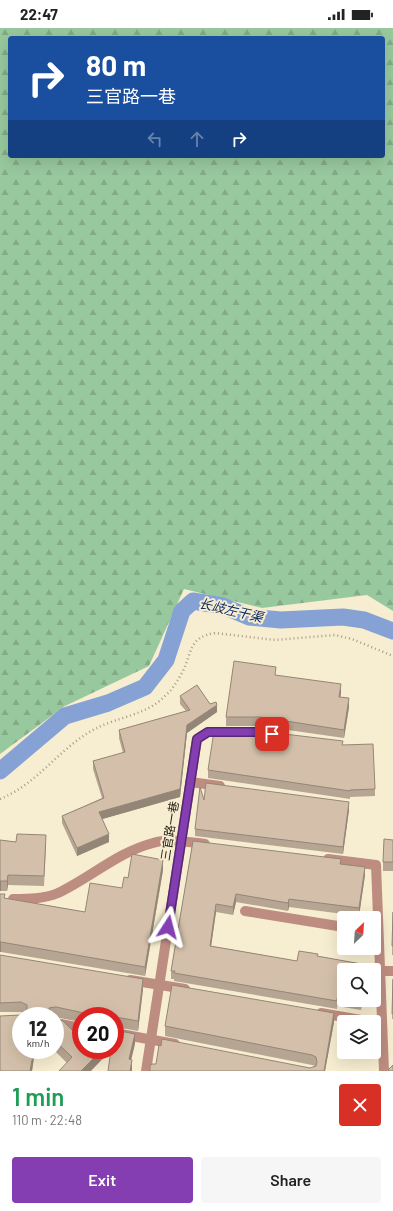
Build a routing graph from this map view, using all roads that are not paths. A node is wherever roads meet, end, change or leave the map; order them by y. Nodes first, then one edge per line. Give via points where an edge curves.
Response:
1 (237, 732) edge
2 (190, 782) junction
3 (229, 788) edge
4 (181, 841) junction
5 (212, 845) edge
6 (314, 858) edge
7 (7, 898) edge
8 (245, 911) dead end
9 (376, 911) edge
10 (337, 926) edge
11 (381, 971) edge
12 (393, 971) edge
13 (121, 978) edge
14 (159, 985) junction
15 (197, 991) edge
16 (311, 1011) edge
17 (337, 1016) edge
18 (124, 1034) edge
19 (151, 1039) junction
20 (189, 1047) edge
21 (381, 1053) edge
22 (146, 1071) edge
23 (384, 1071) edge

1 - 2 lane, 三官路一巷 via 208,732 197,739
2 - 3 lane
2 - 4 lane, 三官路一巷
4 - 5 lane
4 - 7 lane via 154,842 128,852 57,893 38,898
4 - 14 lane, 三官路一巷
6 - 9 lane via 376,865
8 - 10 lane
11 - 12 lane
13 - 14 lane
14 - 15 lane
14 - 19 lane, 三官路一巷
16 - 17 lane
18 - 19 lane
19 - 20 lane
19 - 22 lane, 三官路一巷
21 - 23 lane

